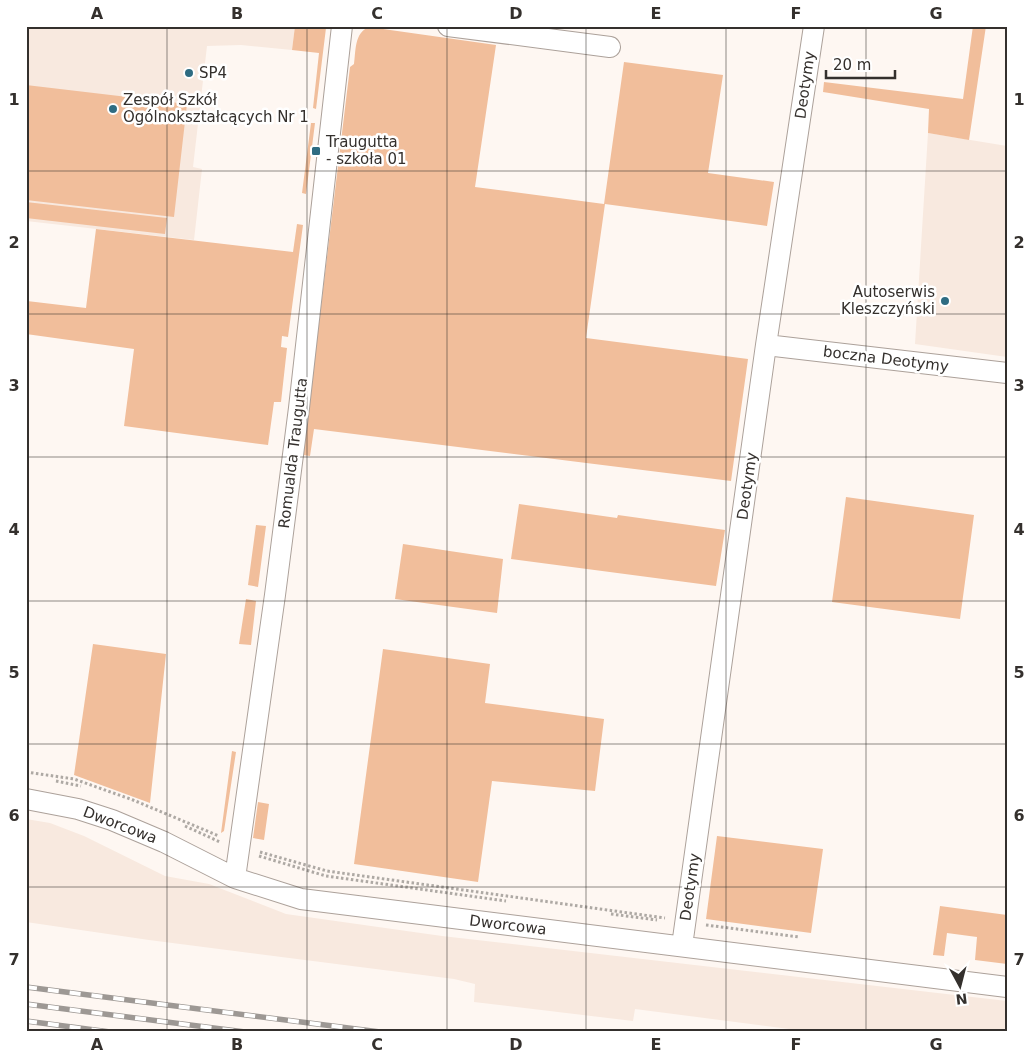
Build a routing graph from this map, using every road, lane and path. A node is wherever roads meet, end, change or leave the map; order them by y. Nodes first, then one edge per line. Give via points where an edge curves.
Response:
1 (342, 26) edge
2 (448, 26) edge
3 (814, 26) edge
4 (610, 47) dead end
5 (766, 345) junction
6 (1007, 373) edge
7 (26, 772) edge
8 (26, 777) edge
9 (26, 799) edge
10 (239, 848) junction
11 (235, 878) junction
12 (684, 924) junction
13 (807, 938) dead end
14 (682, 946) junction
15 (1007, 987) edge

1 - 10 street, Romualda Traugutta via 299,408
2 - 4 street
3 - 5 street, Deotymy
5 - 6 street, boczna Deotymy
5 - 12 street, Deotymy
7 - 10 path via 74,779 133,800
8 - 10 path via 73,783 132,803
9 - 11 street, Dworcowa via 78,809 118,822
10 - 11 street, Romualda Traugutta
10 - 12 path via 326,876
11 - 14 street, Dworcowa via 301,899
12 - 13 path
12 - 14 street, Deotymy
14 - 15 street, Dworcowa

